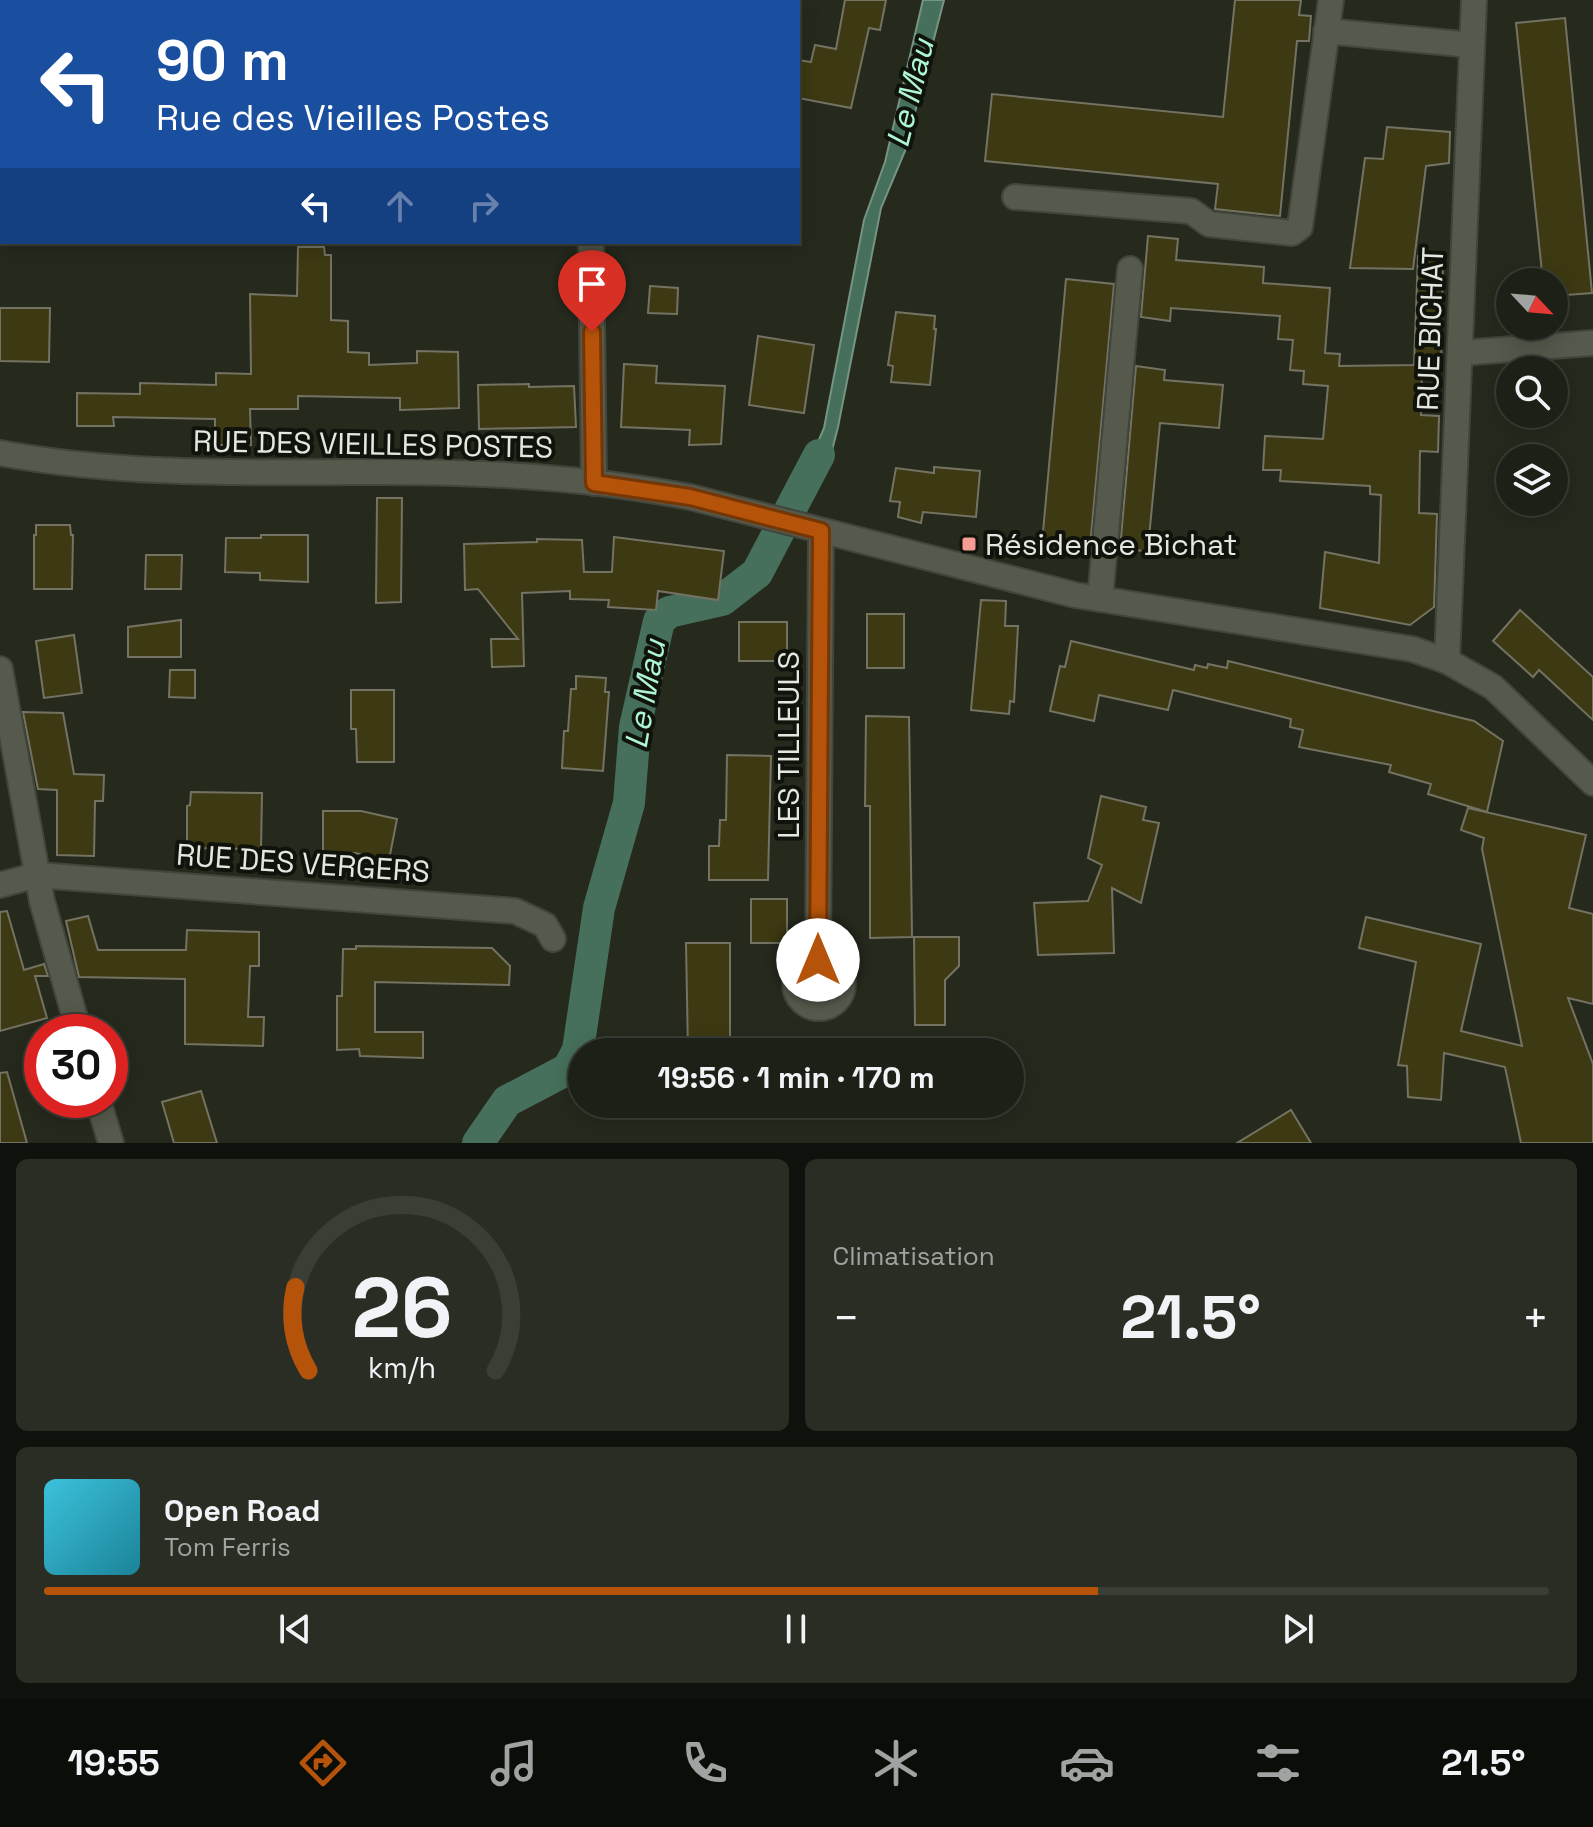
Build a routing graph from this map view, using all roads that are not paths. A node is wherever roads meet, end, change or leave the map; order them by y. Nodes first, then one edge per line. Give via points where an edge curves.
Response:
1 (1331, 0) edge
2 (1474, 0) edge
3 (1326, 31) junction
4 (1472, 45) junction
5 (1015, 197) dead end
6 (591, 244) edge
7 (1130, 269) dead end
8 (1593, 343) edge
9 (1461, 353) junction
10 (0, 453) edge
11 (594, 483) junction
12 (821, 531) junction
13 (1100, 599) junction
14 (1447, 661) junction
15 (0, 669) edge
16 (1593, 783) edge
17 (37, 875) junction
18 (0, 885) edge
19 (553, 939) dead end
20 (818, 960) dead end
21 (74, 1014) edge
22 (103, 1118) edge
23 (111, 1143) edge

1 - 3 street
2 - 4 street, RUE BICHAT
3 - 4 street
3 - 5 street via 1300,227 1292,233 1209,224 1191,211
4 - 9 street, RUE BICHAT
6 - 11 street
7 - 13 street
8 - 9 street
9 - 14 street, RUE BICHAT
10 - 11 street, RUE DES VIEILLES POSTES via 139,471 454,473
11 - 12 street, RUE DES VIEILLES POSTES via 645,488
12 - 13 street, RUE DES VIEILLES POSTES
12 - 20 street, LES TILLEULS
13 - 14 street, RUE DES VIEILLES POSTES via 1412,649
14 - 16 street, RUE DES VIEILLES POSTES via 1493,687
15 - 17 street
17 - 18 street, RUE DES VERGERS
17 - 19 street, RUE DES VERGERS via 515,911 545,925
17 - 21 street
22 - 23 street

